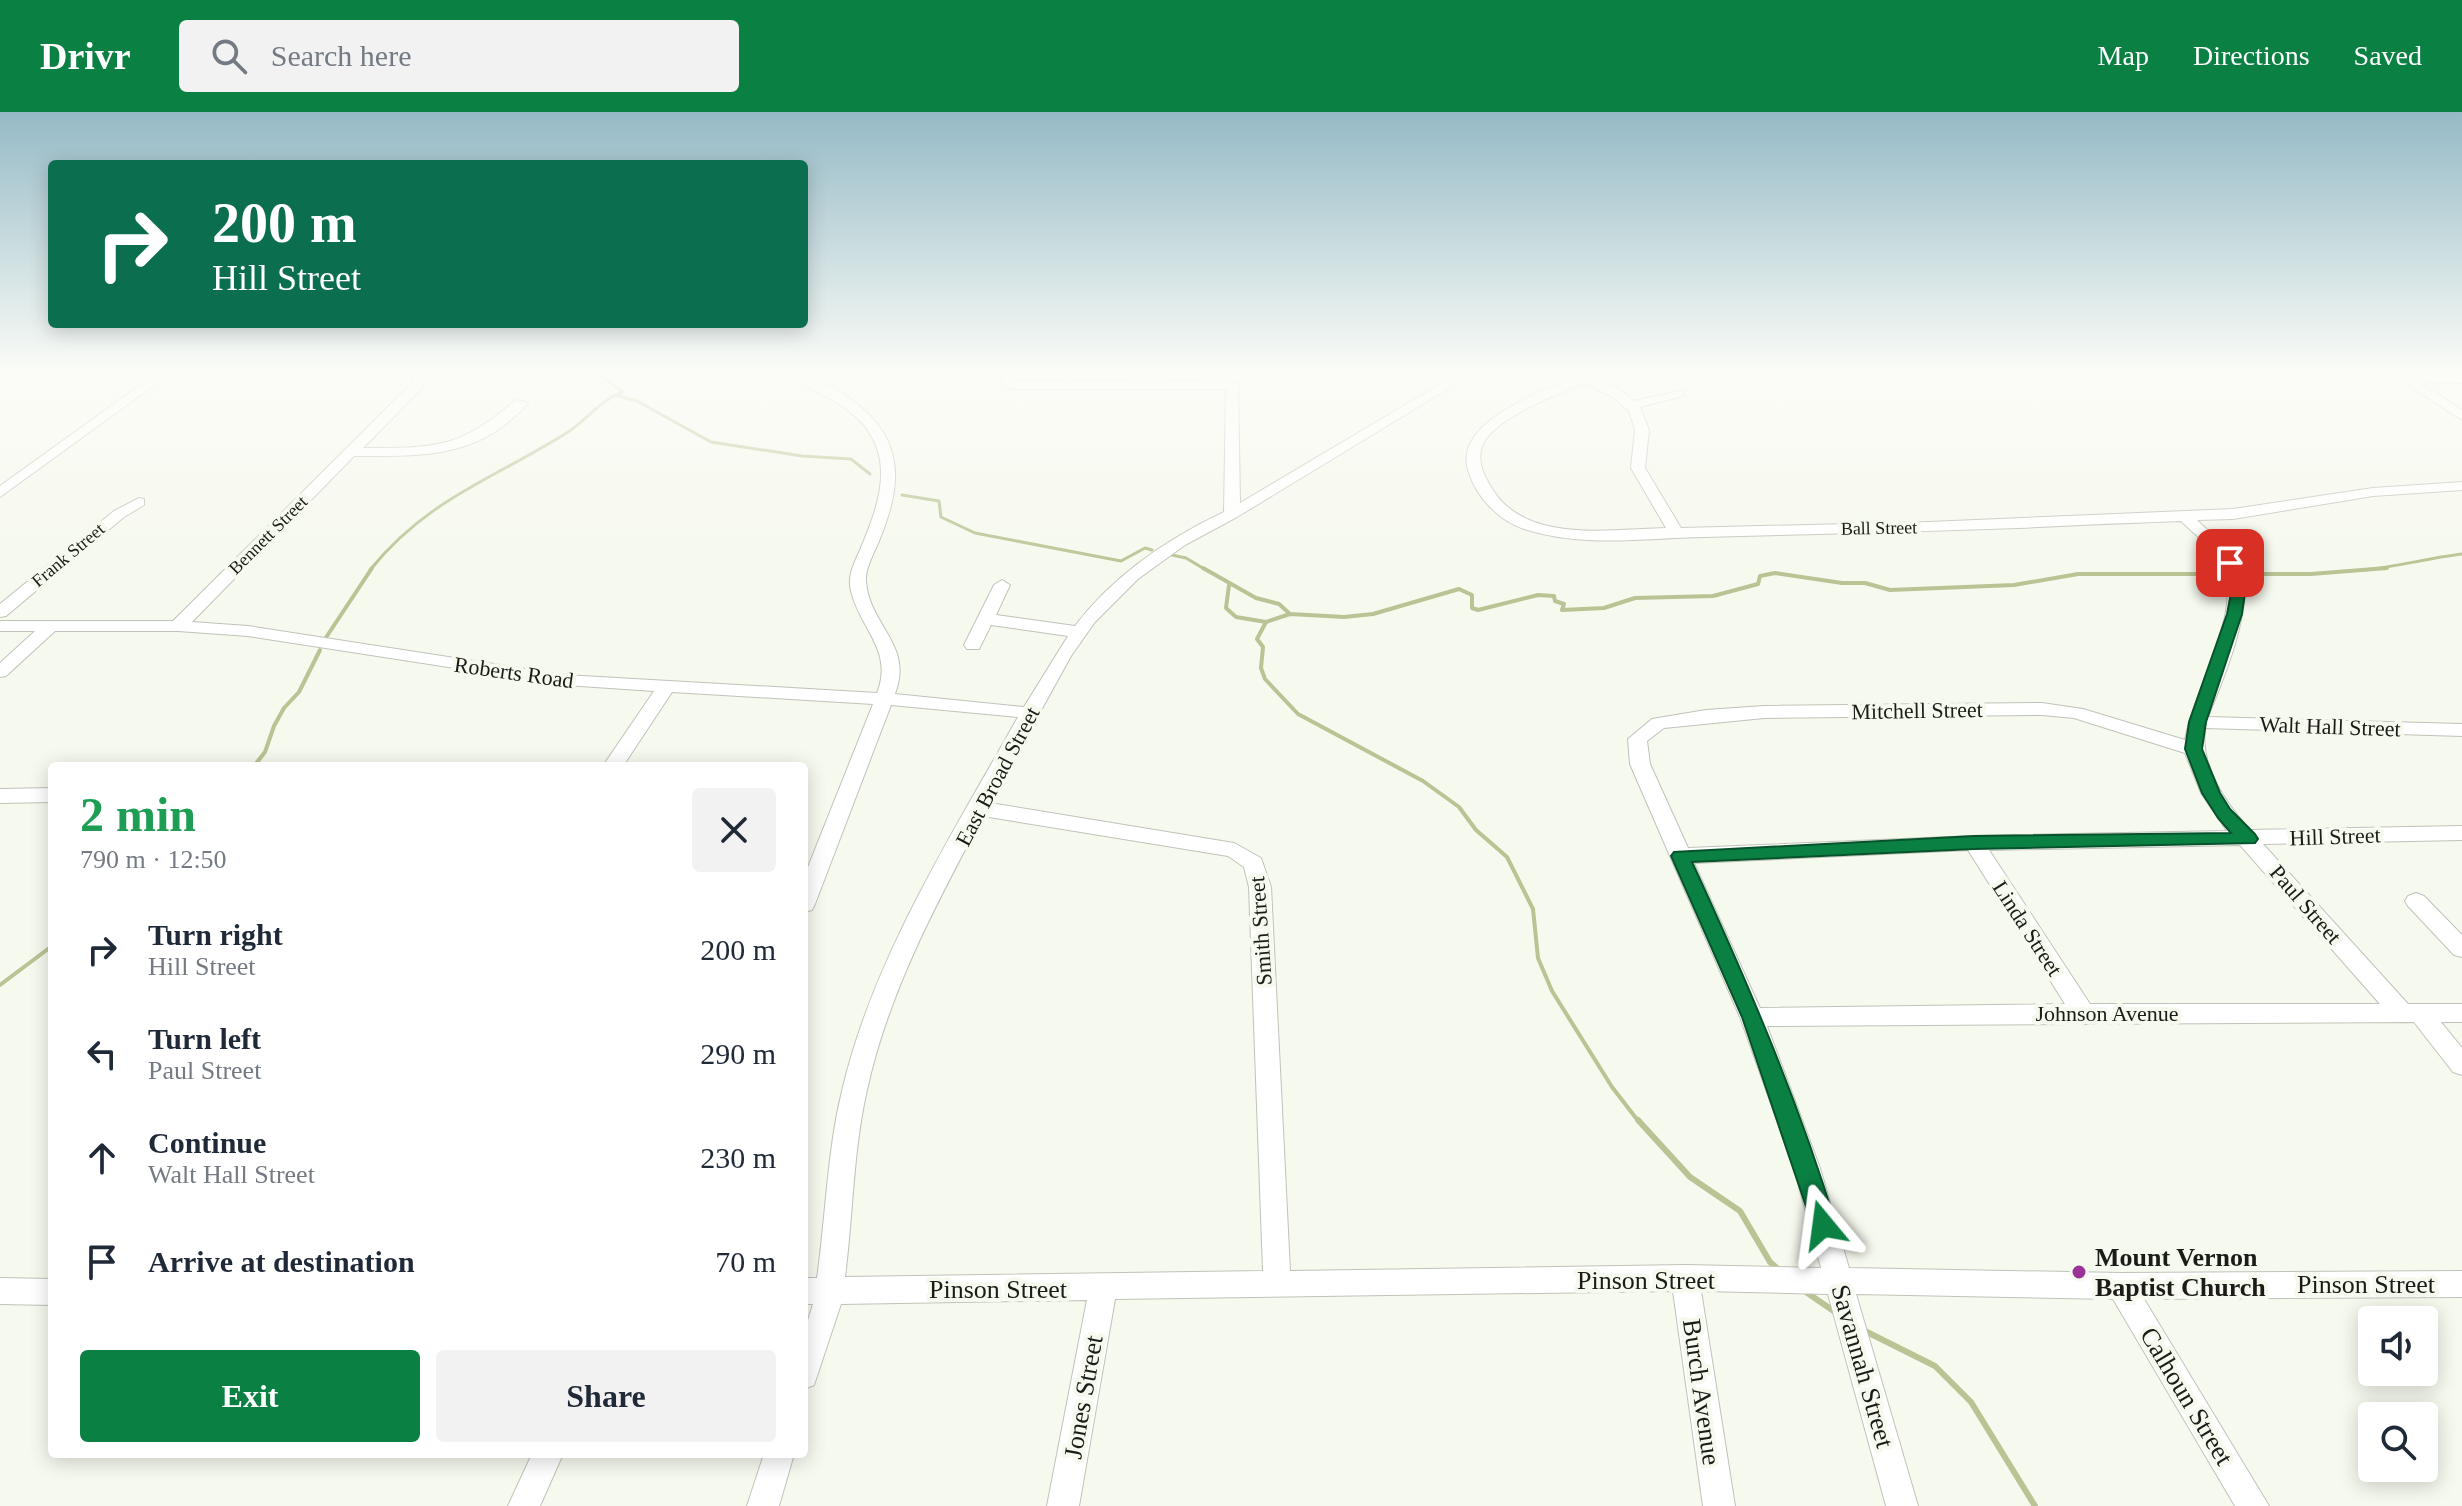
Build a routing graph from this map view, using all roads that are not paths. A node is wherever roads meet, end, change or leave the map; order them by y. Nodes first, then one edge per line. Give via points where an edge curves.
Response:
1 (76, 438) edge
2 (365, 438) edge
3 (480, 438) edge
4 (878, 438) edge
5 (1233, 438) edge
6 (1359, 438) edge
7 (1480, 438) edge
8 (1642, 438) edge
9 (351, 452) junction
10 (2462, 486) edge
11 (0, 493) edge
12 (139, 502) dead end
13 (1232, 514) junction
14 (2185, 516) junction
15 (1677, 534) junction
16 (1002, 585) dead end
17 (0, 612) edge
18 (986, 619) junction
19 (0, 626) edge
20 (51, 626) junction
21 (178, 626) junction
22 (1079, 632) junction
23 (973, 645) dead end
24 (0, 672) edge
25 (665, 688) junction
26 (885, 699) junction
27 (1030, 713) junction
28 (2197, 722) junction
29 (2462, 730) edge
30 (1640, 735) joint
31 (2193, 749) junction
32 (616, 762) edge
33 (48, 795) edge
34 (0, 796) edge
35 (977, 808) junction
36 (2462, 833) edge
37 (2248, 839) junction
38 (1974, 843) junction
39 (1680, 856) junction
40 (808, 894) edge
41 (2416, 901) dead end
42 (2462, 949) edge
43 (2410, 1012) junction
44 (2083, 1013) junction
45 (2462, 1013) edge
46 (1752, 1017) junction
47 (2462, 1065) edge
48 (1685, 1278) junction
49 (1840, 1283) junction
50 (1277, 1284) junction
51 (2462, 1284) edge
52 (2121, 1286) junction
53 (1103, 1289) junction
54 (0, 1291) edge
55 (817, 1291) edge
56 (48, 1292) edge
57 (808, 1349) edge
58 (546, 1458) edge
59 (778, 1458) edge
60 (524, 1506) edge
61 (763, 1506) edge
62 (1063, 1506) edge
63 (1719, 1506) edge
64 (1902, 1506) edge
65 (2253, 1506) edge

1 - 11 street
2 - 9 street, Bennett Street
3 - 9 street via 445,451
4 - 26 street via 888,458 887,500 857,577 865,606 893,658
5 - 13 street
6 - 13 street, East Broad Street
7 - 15 street, Ball Street via 1472,460 1489,495 1506,514 1570,535
8 - 15 street via 1638,468
9 - 21 street, Bennett Street
10 - 14 street, Ball Street
12 - 17 street, Frank Street
13 - 22 street, East Broad Street via 1162,551 1105,601
14 - 15 street, Ball Street
14 - 28 street via 2230,563 2238,593
16 - 18 street
18 - 22 street
18 - 23 street
19 - 20 street, Roberts Road
20 - 21 street, Roberts Road
20 - 24 street
21 - 25 street, Roberts Road via 248,631 565,680
22 - 27 street, East Broad Street
25 - 26 street, Roberts Road
25 - 32 street
26 - 27 street, Roberts Road
26 - 40 street
27 - 35 street, East Broad Street
28 - 29 street, Walt Hall Street
28 - 31 street
30 - 31 street, Mitchell Street via 1678,719 1764,712 2042,709 2076,713
30 - 39 street, Savannah Street via 1640,764
31 - 37 street, Paul Street via 2211,793
33 - 34 street
35 - 50 street, Smith Street via 1234,850 1254,863 1260,887
35 - 55 street, East Broad Street via 899,965 861,1061
36 - 37 street, Hill Street
37 - 38 street, Hill Street
37 - 43 street, Paul Street
38 - 39 street, Hill Street
38 - 44 street, Linda Street
39 - 46 street, Savannah Street
41 - 42 street
43 - 44 street, Johnson Avenue
43 - 45 street, Johnson Avenue
43 - 47 street, Paul Street
44 - 46 street, Johnson Avenue
46 - 49 street, Savannah Street via 1807,1168
48 - 49 street, Pinson Street
48 - 50 street, Pinson Street
48 - 63 street, Burch Avenue
49 - 52 street, Pinson Street
49 - 64 street, Savannah Street
50 - 53 street, Pinson Street
51 - 52 street, Pinson Street
52 - 65 street, Calhoun Street
53 - 55 street, Pinson Street
53 - 62 street, Jones Street
54 - 56 street
55 - 57 street, East Broad Street
58 - 60 street
59 - 61 street

